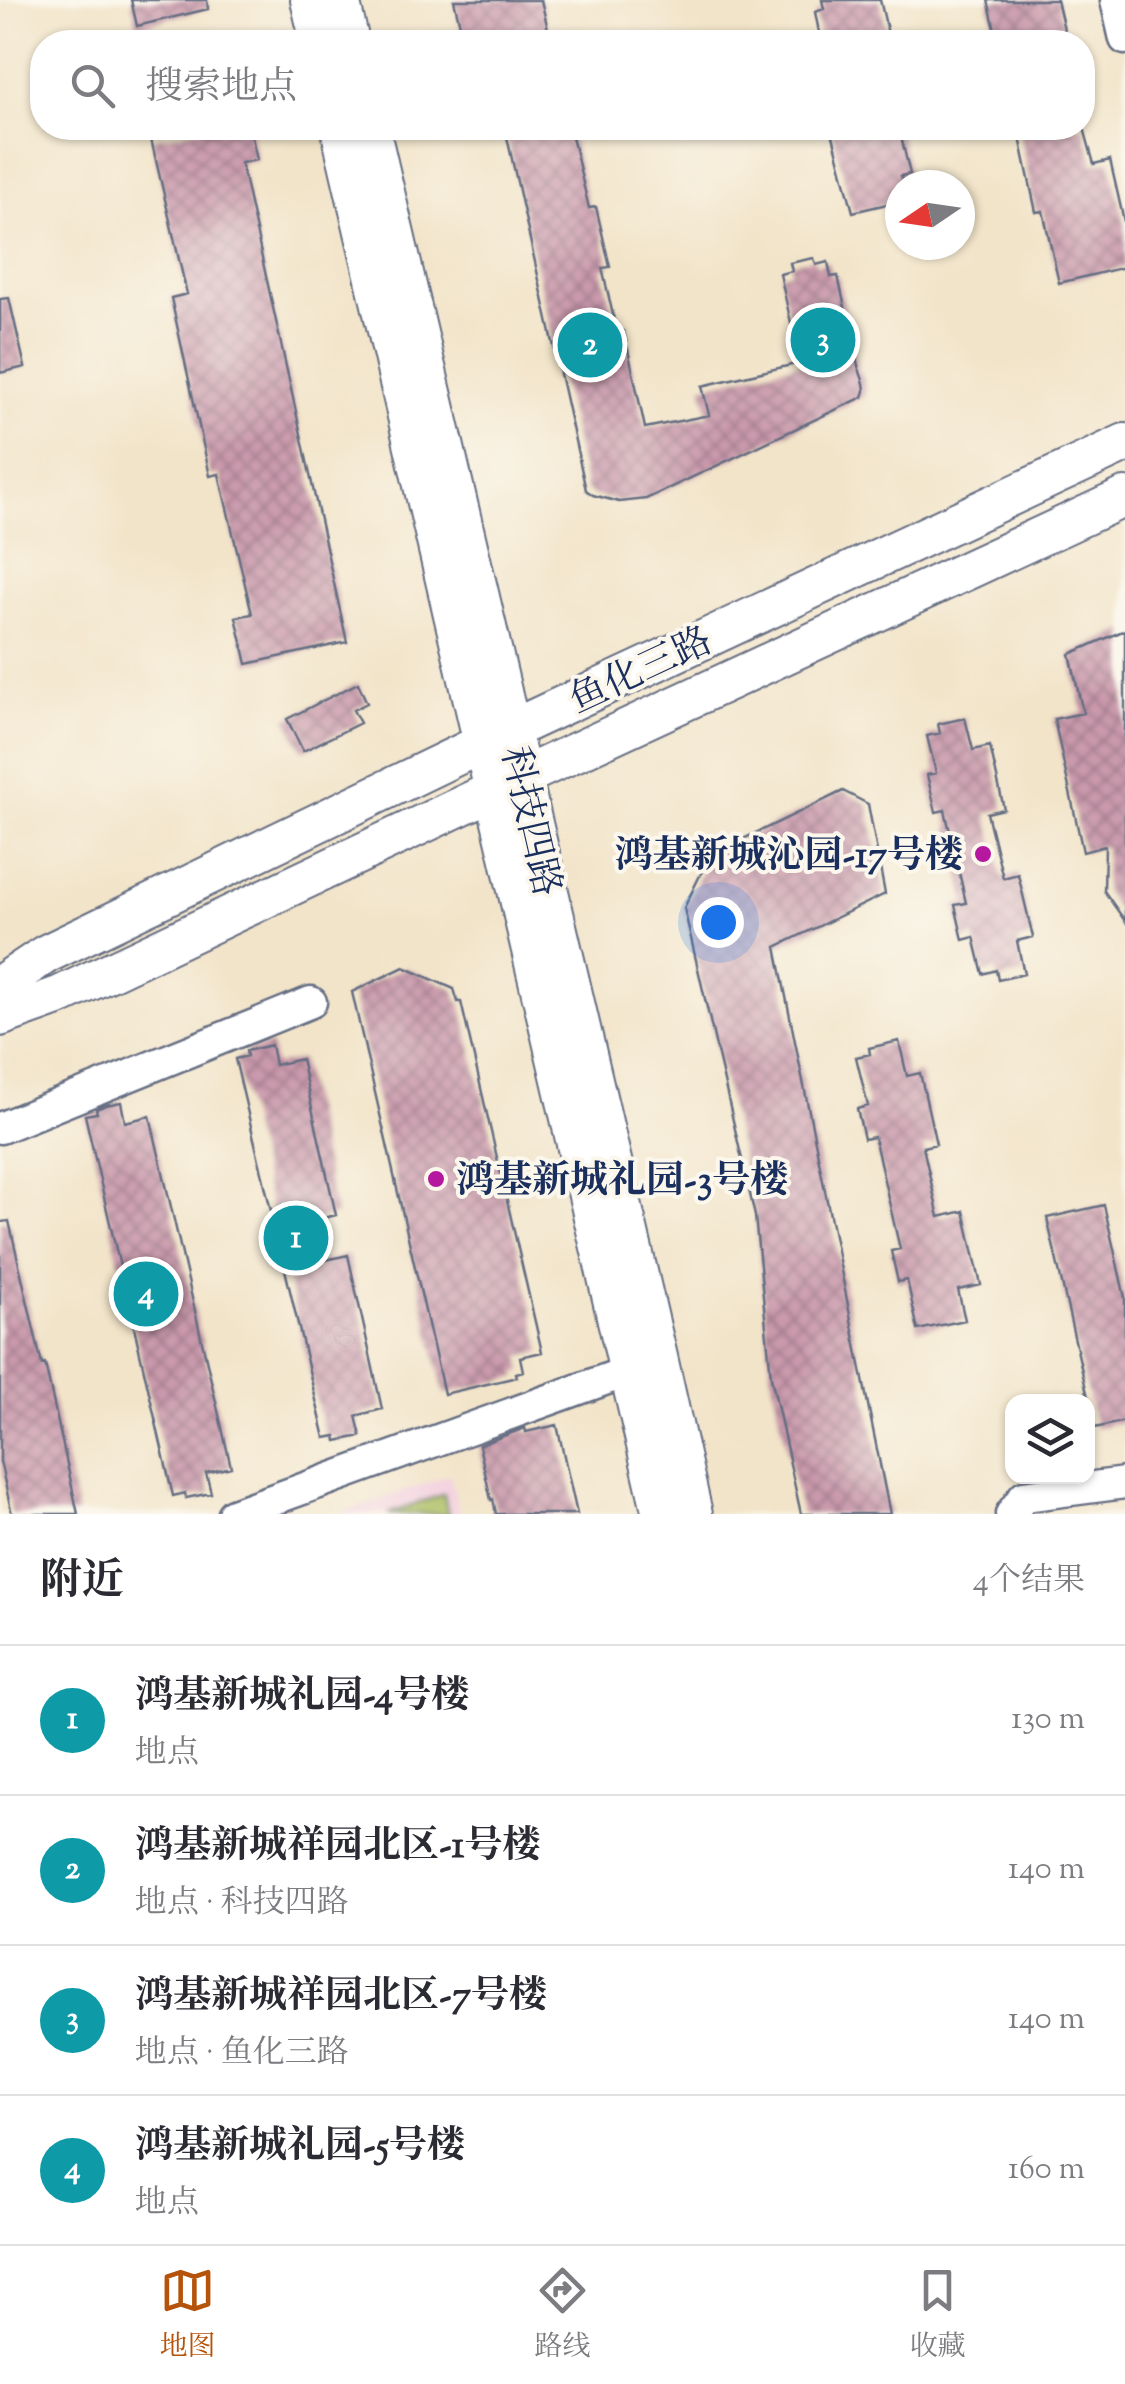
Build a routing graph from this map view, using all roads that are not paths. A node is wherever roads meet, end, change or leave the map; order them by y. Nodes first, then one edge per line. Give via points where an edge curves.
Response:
1 (310, 0) edge
2 (340, 0) edge
3 (1116, 0) edge
4 (317, 30) edge
5 (347, 30) edge
6 (1125, 39) edge
7 (343, 140) edge
8 (373, 140) edge
9 (1125, 443) edge
10 (1125, 498) edge
11 (497, 736) junction
12 (508, 784) junction
13 (0, 985) edge
14 (311, 1002) dead end
15 (0, 1017) edge
16 (0, 1128) edge
17 (629, 1370) junction
18 (1125, 1483) edge
19 (233, 1514) edge
20 (662, 1514) edge
21 (692, 1514) edge
22 (1011, 1514) edge

1 - 4 street
2 - 5 street
3 - 6 street
7 - 11 street, 科技四路
8 - 11 street, 科技四路
9 - 11 street, 鱼化三路
10 - 12 street, 鱼化三路
11 - 12 street, 科技四路
11 - 13 street, 鱼化三路 via 46,954
12 - 15 street, 鱼化三路 via 61,995
12 - 17 street, 科技四路
12 - 21 street, 科技四路
14 - 16 street
17 - 19 street
17 - 20 street, 科技四路
18 - 22 street via 1024,1496

